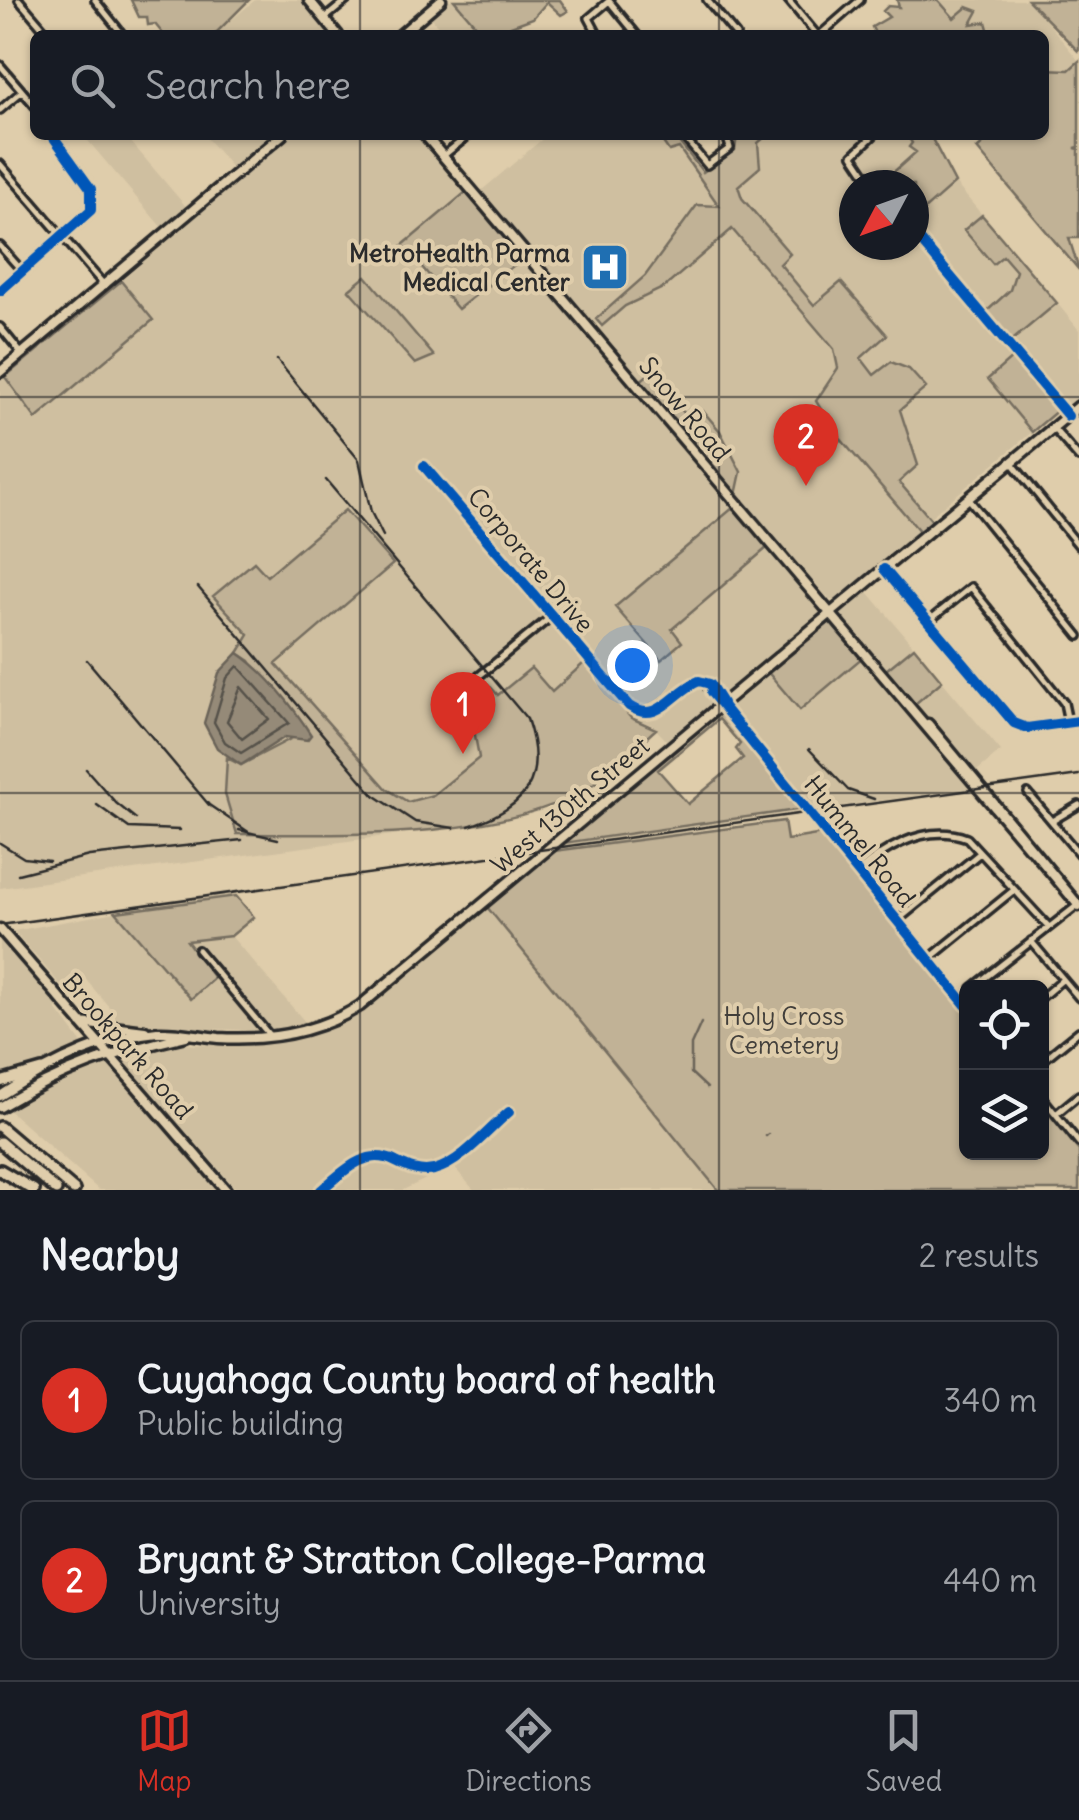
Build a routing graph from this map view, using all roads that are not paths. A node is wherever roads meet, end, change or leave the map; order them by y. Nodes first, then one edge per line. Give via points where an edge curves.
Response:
1 (18, 0) edge
2 (95, 0) edge
3 (308, 0) edge
4 (346, 0) edge
5 (441, 0) edge
6 (707, 0) edge
7 (788, 0) edge
8 (608, 1) edge
9 (860, 1) edge
10 (324, 19) junction
11 (45, 30) edge
12 (120, 30) edge
13 (334, 30) edge
14 (406, 30) edge
15 (596, 30) edge
16 (633, 30) edge
17 (732, 30) edge
18 (815, 30) edge
19 (825, 30) edge
20 (0, 65) edge
21 (22, 91) junction
22 (30, 100) edge
23 (0, 110) edge
24 (57, 140) edge
25 (276, 140) edge
26 (430, 140) edge
27 (463, 140) edge
28 (686, 140) edge
29 (728, 140) edge
30 (869, 140) edge
31 (444, 156) junction
32 (0, 164) edge
33 (864, 170) edge
34 (63, 238) junction
35 (0, 246) edge
36 (929, 251) edge
37 (22, 272) junction
38 (104, 284) junction
39 (0, 291) edge
40 (0, 328) edge
41 (22, 354) junction
42 (0, 372) edge
43 (1079, 406) edge
44 (1068, 416) junction
45 (1053, 428) junction
46 (1079, 458) edge
47 (1012, 462) junction
48 (424, 466) dead end
49 (968, 498) junction
50 (1079, 546) edge
51 (884, 569) junction
52 (832, 612) junction
53 (552, 616) junction
54 (930, 620) junction
55 (1079, 636) edge
56 (474, 680) dead end
57 (722, 702) junction
58 (1079, 721) edge
59 (1068, 722) junction
60 (1028, 793) dead end
61 (1079, 805) edge
62 (1052, 821) junction
63 (980, 852) junction
64 (1079, 854) edge
65 (858, 870) junction
66 (1014, 890) junction
67 (1079, 904) edge
68 (898, 920) junction
69 (1049, 927) junction
70 (0, 929) edge
71 (1031, 941) junction
72 (198, 950) dead end
73 (929, 959) junction
74 (981, 980) edge
75 (1063, 980) junction
76 (959, 986) edge
77 (1049, 991) edge
78 (1079, 998) edge
79 (81, 1024) junction
80 (1079, 1031) edge
81 (154, 1033) junction
82 (191, 1035) junction
83 (272, 1038) junction
84 (137, 1039) junction
85 (100, 1046) junction
86 (79, 1054) junction
87 (108, 1055) junction
88 (1049, 1055) edge
89 (61, 1068) junction
90 (44, 1075) junction
91 (0, 1082) edge
92 (1079, 1095) edge
93 (0, 1096) edge
94 (0, 1106) edge
95 (1049, 1106) edge
96 (508, 1112) dead end
97 (1056, 1114) junction
98 (0, 1127) edge
99 (0, 1142) edge
100 (1079, 1142) edge
101 (0, 1170) edge
102 (34, 1190) edge
103 (56, 1190) edge
104 (74, 1190) edge
105 (226, 1190) edge
106 (321, 1190) edge

1 - 11 street
2 - 12 street
3 - 10 main road
4 - 10 street
5 - 14 main road
6 - 17 street
7 - 18 street
8 - 15 street via 590,18
8 - 16 street
9 - 19 street
10 - 13 main road
20 - 21 street
21 - 22 street
21 - 23 street
24 - 34 street via 93,198 90,214
25 - 38 main road
26 - 31 main road, Snow Road
27 - 31 street
28 - 29 street via 707,165 730,148
30 - 33 street via 853,155
31 - 52 main road, Snow Road
32 - 34 street
34 - 37 street
34 - 38 street
35 - 37 street
36 - 44 street
37 - 39 street
38 - 41 main road
40 - 41 street
41 - 42 main road
43 - 44 main road, West 130th Street
44 - 45 main road, West 130th Street
45 - 46 street
45 - 47 main road, West 130th Street
47 - 49 main road, West 130th Street
47 - 50 street
48 - 53 street, Corporate Drive
49 - 51 main road, West 130th Street
49 - 55 street
51 - 52 main road, West 130th Street
51 - 54 street
52 - 57 main road, West 130th Street
52 - 67 main road, Snow Road
53 - 56 street
53 - 57 street, Corporate Drive via 635,710 658,711 703,682
54 - 59 street via 1014,723 1028,728
54 - 59 street via 970,587 1064,703
57 - 65 street, Hummel Road
57 - 83 main road, West 130th Street via 364,1003 330,1022
58 - 59 street
60 - 62 street
61 - 62 street
62 - 64 street
63 - 65 street via 966,838 943,832 901,841
63 - 66 street
63 - 68 street
65 - 68 street, Hummel Road
66 - 69 street
66 - 73 street
67 - 69 street
68 - 73 street, Hummel Road
69 - 71 street
70 - 79 main road, Brookpark Road
71 - 74 street
71 - 75 street
72 - 83 street
73 - 76 street, Hummel Road
75 - 77 street
75 - 78 street
79 - 81 main road
79 - 85 main road, Brookpark Road
79 - 86 main road via 85,1046
80 - 88 street
81 - 82 main road, West 130th Street
81 - 84 main road, West 130th Street
82 - 83 main road, West 130th Street
82 - 84 main road, West 130th Street
84 - 85 main road, West 130th Street
84 - 87 main road, West 130th Street
85 - 86 main road, West 130th Street
85 - 87 main road, Brookpark Road
86 - 89 main road, West 130th Street
87 - 89 main road, West 130th Street
87 - 105 main road, Brookpark Road
89 - 90 main road, West 130th Street
90 - 91 highway
90 - 93 main road, West 130th Street
90 - 94 main road, West 130th Street
92 - 97 street
95 - 97 street
96 - 106 street via 442,1167 421,1170 368,1158
97 - 100 street
98 - 104 highway
99 - 103 highway
101 - 102 highway

